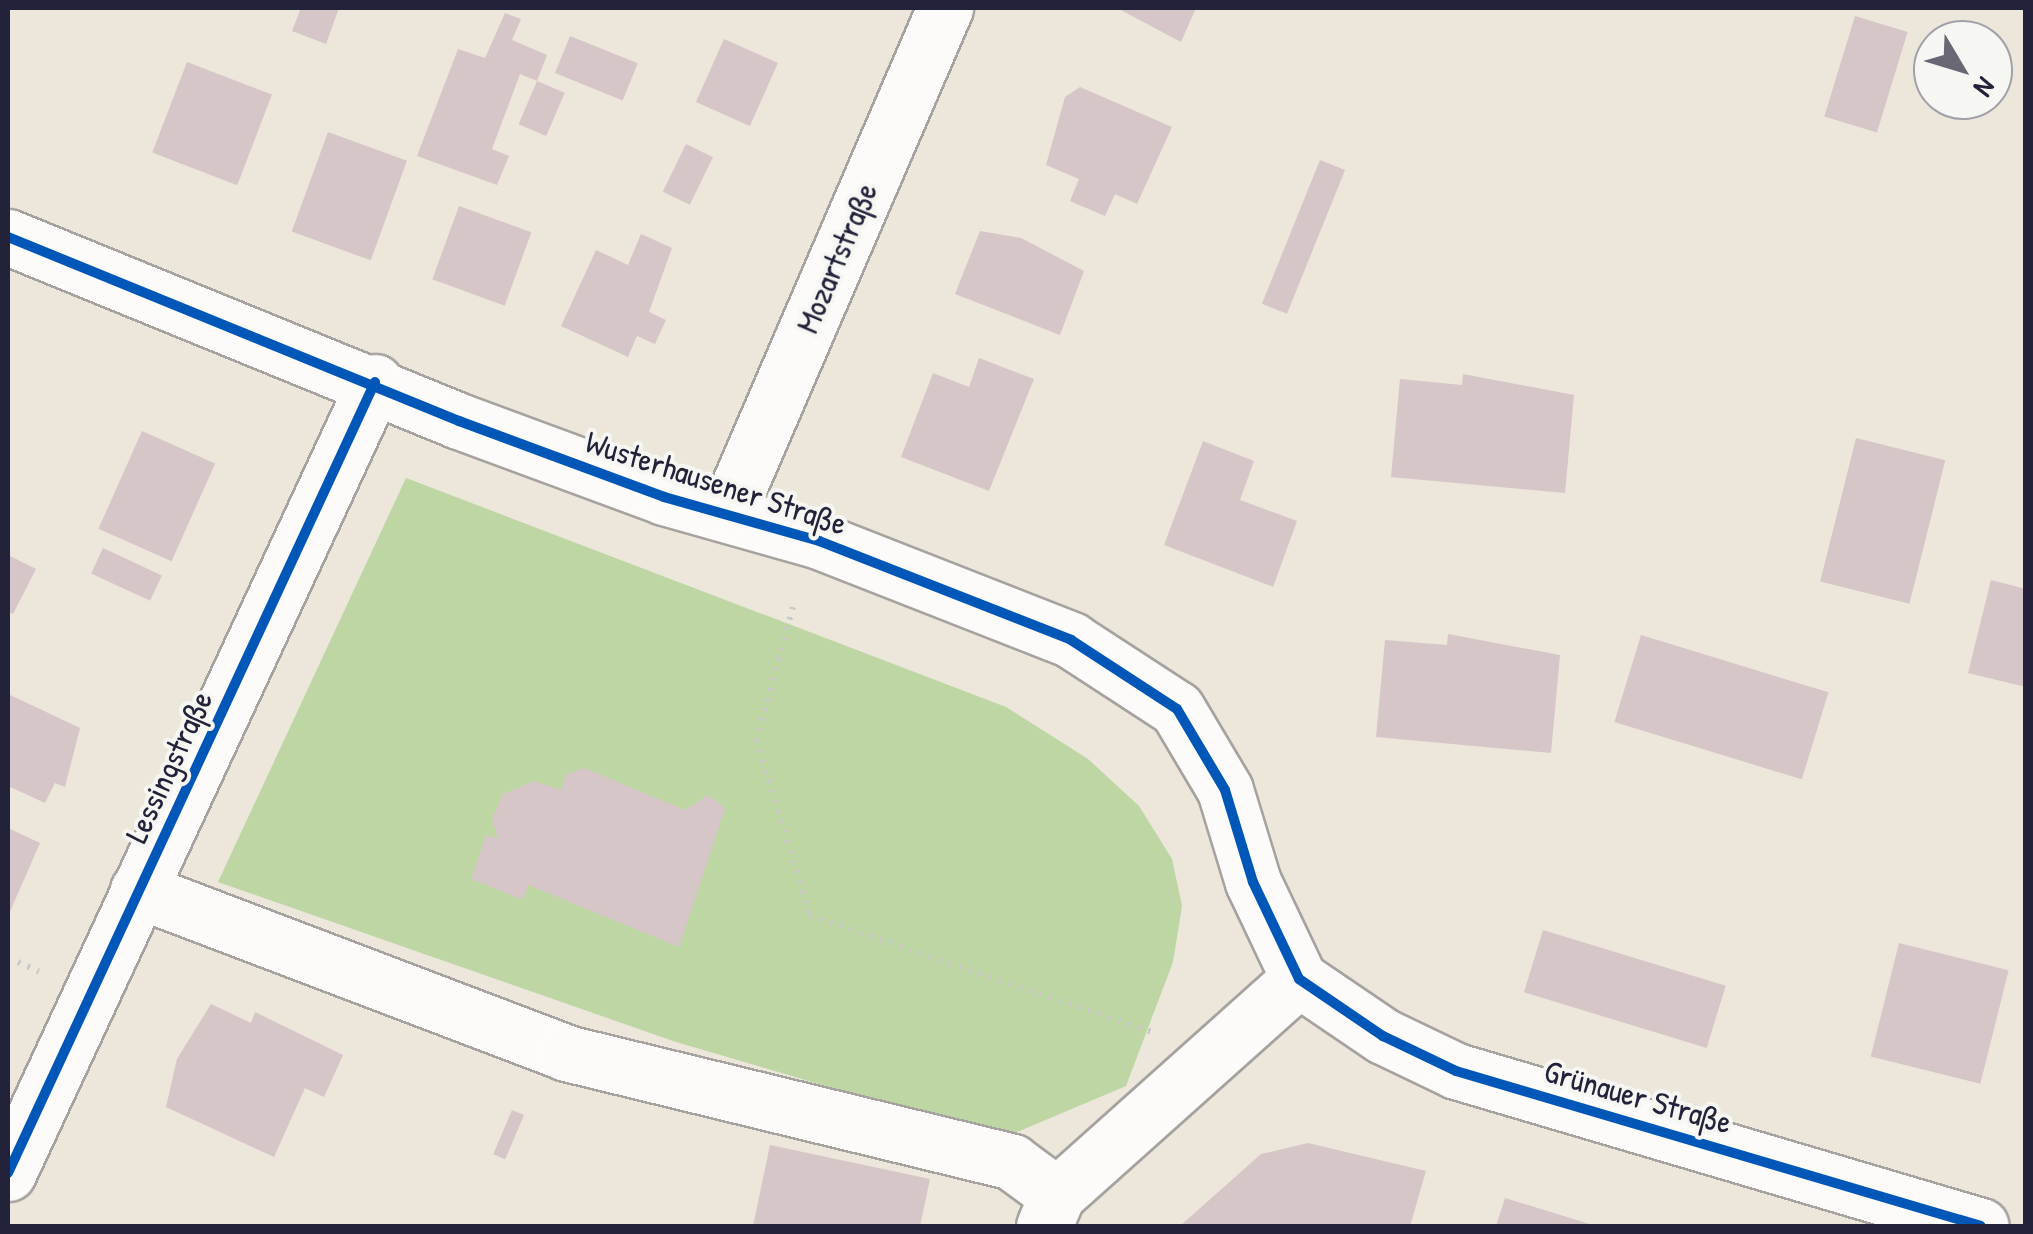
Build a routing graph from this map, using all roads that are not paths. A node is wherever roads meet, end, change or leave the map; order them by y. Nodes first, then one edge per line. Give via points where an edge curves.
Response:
1 (945, 8) edge
2 (8, 236) edge
3 (375, 382) junction
4 (729, 510) junction
5 (138, 890) junction
6 (1300, 979) junction
7 (8, 1173) edge
8 (1050, 1211) edge
9 (1981, 1226) edge

1 - 4 street, Mozartstraße
2 - 3 street, Wusterhausener Straße
3 - 4 street, Wusterhausener Straße via 664,497
3 - 5 street, Lessingstraße
4 - 6 street, Wusterhausener Straße via 1071,640 1177,710 1225,790 1254,882
5 - 7 street, Lessingstraße
5 - 8 street via 566,1053 1012,1162
6 - 8 street
6 - 9 street, Grünauer Straße via 1382,1036 1456,1072

